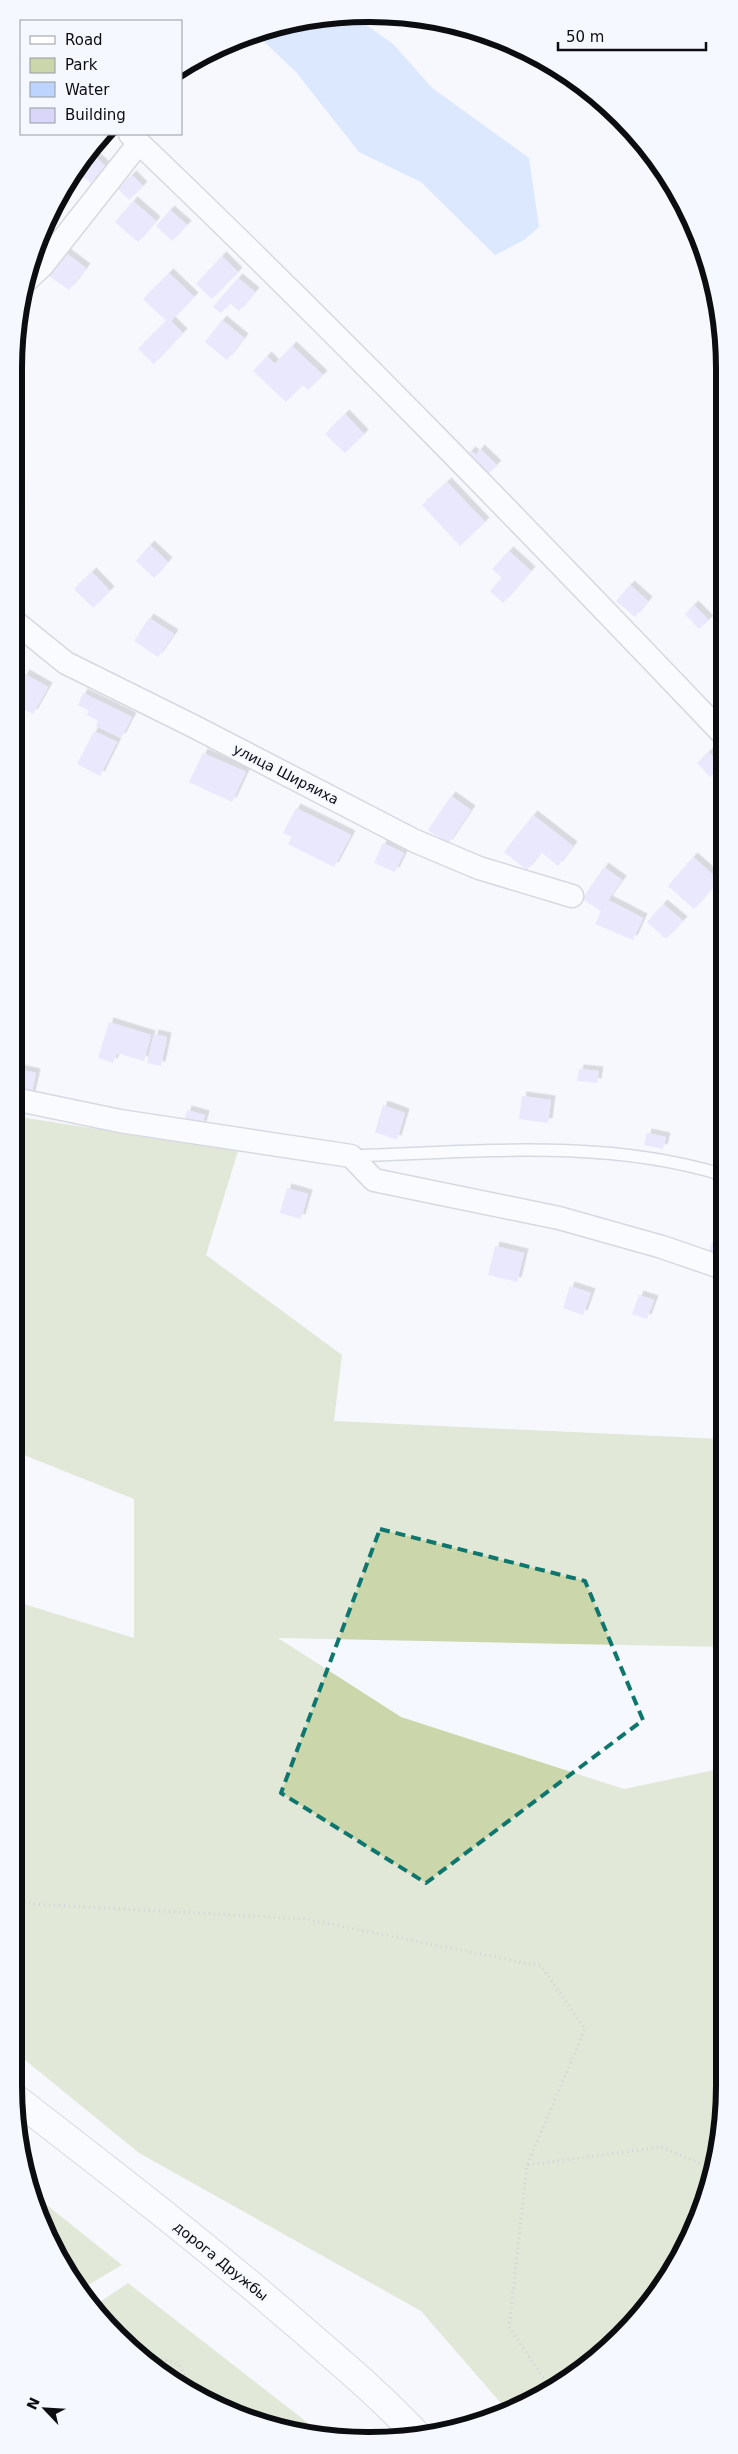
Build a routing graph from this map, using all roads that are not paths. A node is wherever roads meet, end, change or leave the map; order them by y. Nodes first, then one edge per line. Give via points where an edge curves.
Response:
1 (134, 139) edge
2 (37, 271) edge
3 (22, 627) edge
4 (716, 727) edge
5 (572, 896) dead end
6 (22, 1101) edge
7 (351, 1156) junction
8 (716, 1173) edge
9 (716, 1266) edge
10 (23, 2104) edge
11 (412, 2429) edge

1 - 2 street
1 - 4 street via 490,490
3 - 5 street, улица Ширяиха via 66,663 415,841 479,868
6 - 7 street via 120,1121
7 - 8 lane via 548,1150 622,1153
7 - 9 street via 374,1180 559,1218
10 - 11 main road, дорога Дружбы via 259,2291 387,2403

